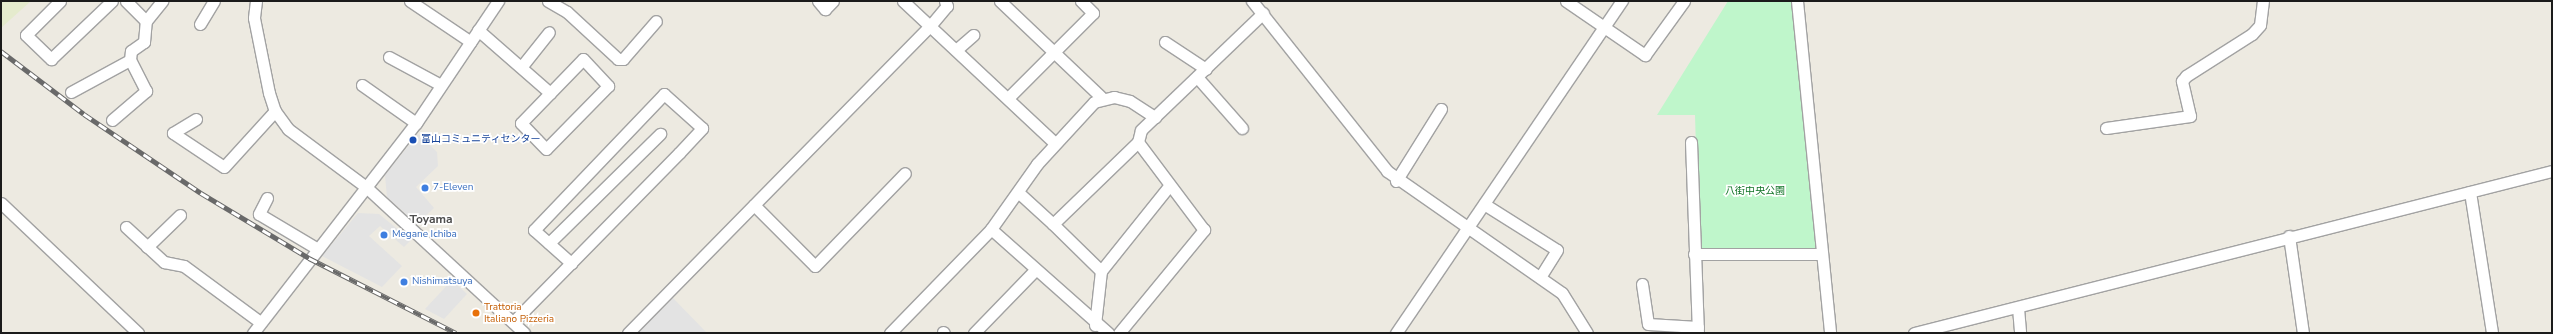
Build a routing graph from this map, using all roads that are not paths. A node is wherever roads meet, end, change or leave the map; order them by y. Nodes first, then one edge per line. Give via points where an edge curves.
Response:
1 (60, 1) edge
2 (112, 1) edge
3 (126, 1) edge
4 (162, 1) edge
5 (214, 1) edge
6 (256, 1) edge
7 (410, 1) edge
8 (498, 1) edge
9 (548, 1) edge
10 (818, 1) edge
11 (833, 1) edge
12 (903, 1) edge
13 (945, 1) edge
14 (1000, 1) edge
15 (1081, 1) edge
16 (1252, 1) edge
17 (1566, 1) edge
18 (1622, 1) edge
19 (1684, 1) edge
20 (1797, 1) edge
21 (2263, 1) edge
22 (1263, 13) junction
23 (146, 21) junction
24 (656, 21) dead end
25 (200, 24) dead end
26 (930, 26) junction
27 (1604, 27) junction
28 (478, 30) junction
29 (549, 32) dead end
30 (973, 35) dead end
31 (471, 42) junction
32 (1165, 42) dead end
33 (956, 50) junction
34 (1055, 53) junction
35 (389, 58) dead end
36 (130, 60) junction
37 (522, 66) junction
38 (1206, 69) junction
39 (1197, 77) junction
40 (362, 85) dead end
41 (441, 85) junction
42 (70, 92) dead end
43 (550, 93) junction
44 (1101, 97) junction
45 (1008, 98) junction
46 (1441, 110) dead end
47 (275, 111) junction
48 (1155, 116) junction
49 (196, 118) dead end
50 (112, 120) dead end
51 (416, 123) junction
52 (1242, 128) dead end
53 (2106, 128) dead end
54 (660, 134) dead end
55 (1138, 142) junction
56 (1691, 142) dead end
57 (1055, 143) junction
58 (2552, 171) edge
59 (905, 173) dead end
60 (1396, 181) junction
61 (1169, 186) junction
62 (366, 187) junction
63 (2470, 192) junction
64 (1019, 193) junction
65 (267, 198) dead end
66 (1, 203) edge
67 (1484, 204) junction
68 (754, 205) junction
69 (180, 215) dead end
70 (1053, 224) junction
71 (126, 227) dead end
72 (991, 229) junction
73 (1466, 229) junction
74 (2289, 236) junction
75 (548, 243) junction
76 (147, 247) junction
77 (316, 248) junction
78 (1694, 254) junction
79 (1822, 254) junction
80 (571, 263) junction
81 (1035, 270) junction
82 (1101, 271) junction
83 (1540, 277) junction
84 (1642, 284) dead end
85 (2018, 308) junction
86 (260, 322) junction
87 (513, 322) junction
88 (1096, 324) junction
89 (1698, 330) edge
90 (138, 333) edge
91 (253, 333) edge
92 (524, 333) edge
93 (628, 333) edge
94 (890, 333) edge
95 (974, 333) edge
96 (1108, 333) edge
97 (1120, 333) edge
98 (1396, 333) edge
99 (1587, 333) edge
100 (1830, 333) edge
101 (1914, 333) edge
102 (2020, 333) edge
103 (2303, 333) edge
104 (2492, 333) edge

1 - 2 street via 26,35 51,59
3 - 23 street
4 - 23 street
5 - 25 street
6 - 47 street via 254,18
7 - 31 street
8 - 28 street
9 - 24 street via 567,12 618,59 623,59
10 - 11 street via 825,9
12 - 26 street
13 - 26 street via 947,6
14 - 34 street
15 - 34 street via 1093,13
16 - 22 street
17 - 27 street
18 - 27 street
19 - 27 street via 1645,55
20 - 79 street
21 - 53 street via 2260,25 2252,34 2182,81 2190,116
22 - 38 street
22 - 60 street
23 - 36 street via 144,42 131,51
26 - 33 street
26 - 68 street
27 - 67 street
28 - 31 street
28 - 37 street
29 - 37 street
30 - 33 street
31 - 41 street
32 - 38 street
33 - 45 street
34 - 44 street
34 - 45 street
35 - 41 street
36 - 42 street
36 - 50 street via 146,90
37 - 43 street
38 - 39 street
39 - 48 street
39 - 52 street
40 - 51 street
41 - 51 street
43 - 43 street via 521,123 546,149 608,86 583,59
44 - 48 street via 1130,101
44 - 57 street
45 - 57 street
46 - 60 street
47 - 49 street via 224,167 173,133
47 - 62 street via 288,129
48 - 55 street via 1141,130
51 - 62 street
54 - 75 street
55 - 61 street
55 - 70 street
56 - 78 street
57 - 64 street
58 - 63 street
59 - 68 street via 815,266
60 - 73 street
61 - 82 street
61 - 97 street via 1204,230
62 - 77 street
62 - 87 street
63 - 74 street
63 - 104 street
64 - 70 street
64 - 72 street
65 - 77 street via 259,214
66 - 90 street
67 - 73 street
67 - 83 street via 1557,250
68 - 93 street
69 - 76 street
70 - 82 street
71 - 76 street
72 - 81 street
72 - 94 street
73 - 83 street
73 - 98 street
74 - 85 street
74 - 103 street
75 - 80 street
75 - 80 street via 534,230 664,94 702,128
76 - 86 street via 164,262 184,266
77 - 86 street
78 - 79 street
78 - 89 street
79 - 100 street
80 - 87 street
81 - 88 street
81 - 95 street
82 - 88 street
83 - 99 street via 1562,293
84 - 89 street via 1648,324
85 - 101 street
85 - 102 street
86 - 91 street
87 - 92 street
88 - 96 street

